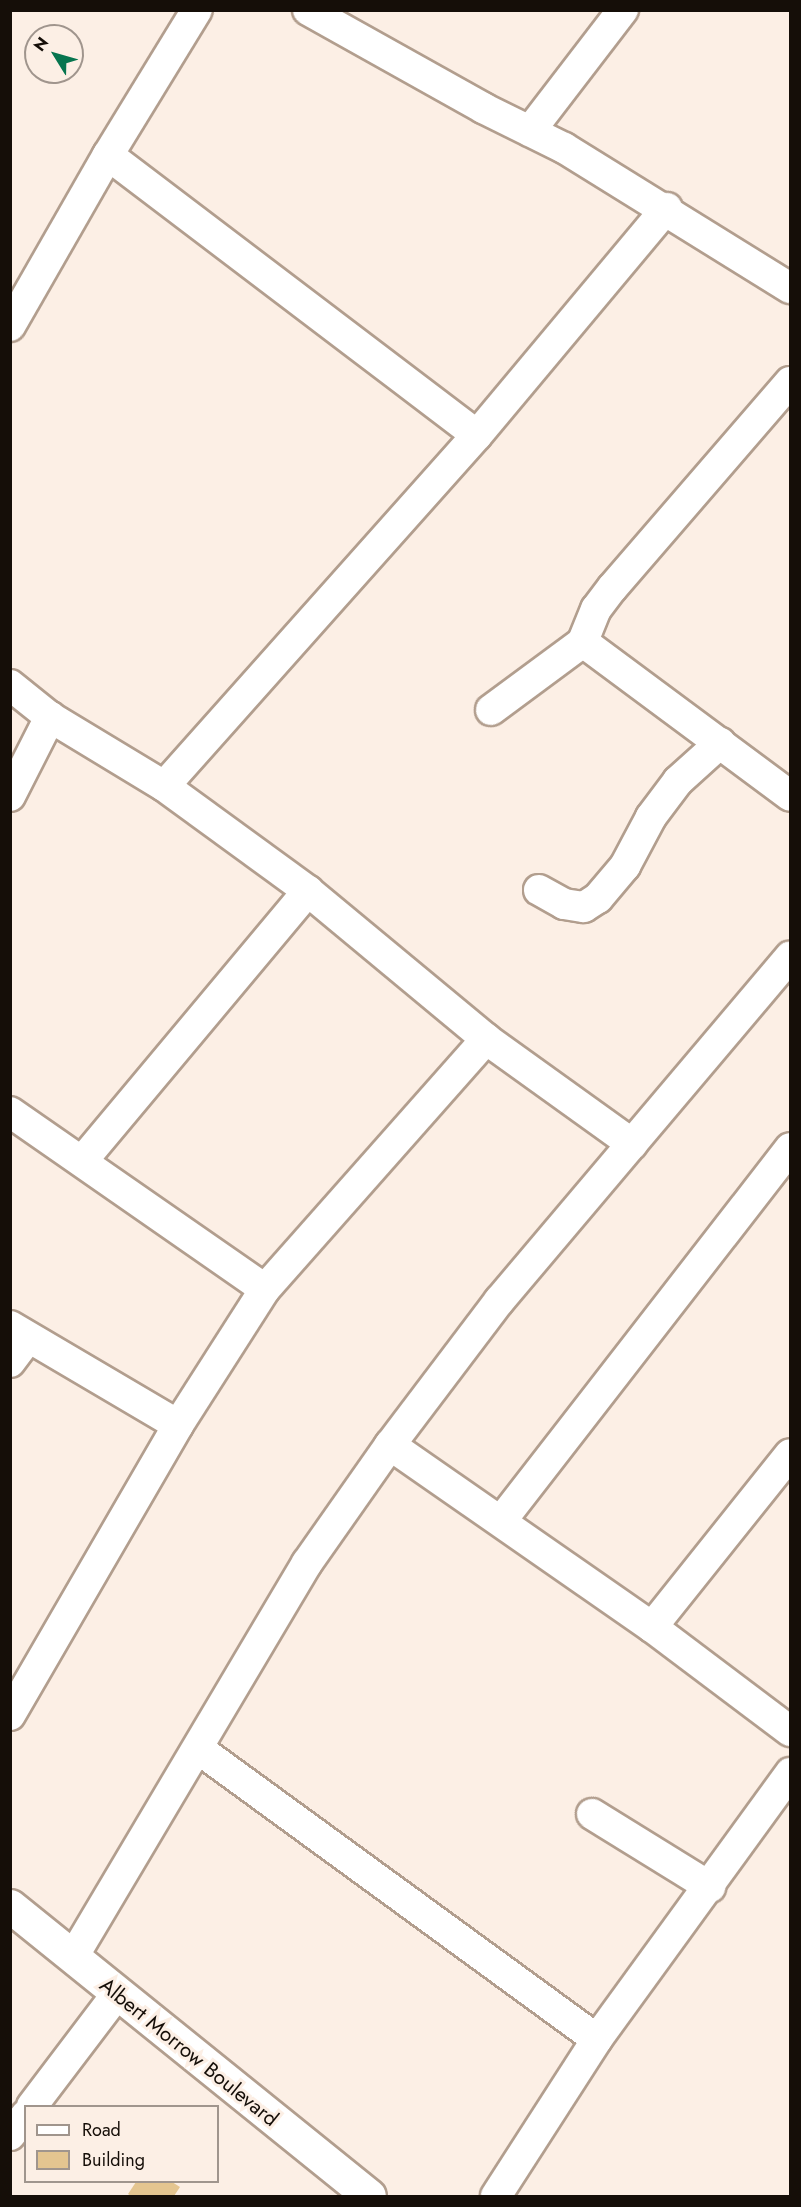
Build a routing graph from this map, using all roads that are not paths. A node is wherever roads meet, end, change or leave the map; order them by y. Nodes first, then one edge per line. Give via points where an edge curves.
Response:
1 (197, 10) edge
2 (308, 10) edge
3 (622, 10) edge
4 (530, 131) junction
5 (108, 154) junction
6 (667, 208) junction
7 (790, 288) edge
8 (10, 326) edge
9 (790, 382) edge
10 (477, 435) junction
11 (583, 642) junction
12 (10, 686) edge
13 (491, 710) dead end
14 (50, 717) junction
15 (720, 743) junction
16 (164, 786) junction
17 (10, 795) edge
18 (790, 796) edge
19 (539, 890) dead end
20 (308, 891) junction
21 (790, 957) edge
22 (486, 1039) junction
23 (10, 1112) edge
24 (632, 1144) junction
25 (790, 1148) edge
26 (83, 1160) junction
27 (265, 1289) junction
28 (19, 1332) edge
29 (10, 1362) edge
30 (178, 1425) junction
31 (390, 1445) junction
32 (790, 1454) edge
33 (501, 1521) junction
34 (652, 1627) junction
35 (10, 1715) edge
36 (790, 1731) edge
37 (200, 1750) junction
38 (790, 1773) edge
39 (592, 1814) dead end
40 (710, 1887) junction
41 (10, 1906) edge
42 (73, 1957) junction
43 (117, 1994) junction
44 (597, 2039) junction
45 (33, 2105) edge
46 (24, 2118) edge
47 (10, 2135) edge
48 (369, 2196) edge
49 (496, 2196) edge

1 - 5 street
2 - 4 street
3 - 4 street
4 - 6 street
5 - 8 street
5 - 10 street
6 - 7 street
6 - 10 street
9 - 11 street via 612,588 596,609
10 - 16 street
11 - 13 street
11 - 15 street
12 - 14 street
14 - 16 street
14 - 17 street
15 - 18 street
15 - 19 street via 678,781 651,817 625,866 598,898 584,907 564,904
16 - 20 street
20 - 22 street
20 - 26 street
21 - 24 street
22 - 24 street
22 - 27 street
23 - 26 street
24 - 31 street via 499,1301
25 - 33 street
26 - 27 street
27 - 30 street
28 - 29 street
28 - 30 street
30 - 35 street
31 - 33 street
31 - 37 street via 307,1563
32 - 34 street
33 - 34 street
34 - 36 street
37 - 42 street
37 - 44 street
38 - 40 street
39 - 40 street
40 - 44 street
41 - 42 main road, Albert Morrow Boulevard
42 - 43 main road, Albert Morrow Boulevard
43 - 45 street
43 - 48 main road, Albert Morrow Boulevard
44 - 49 street
46 - 47 street

